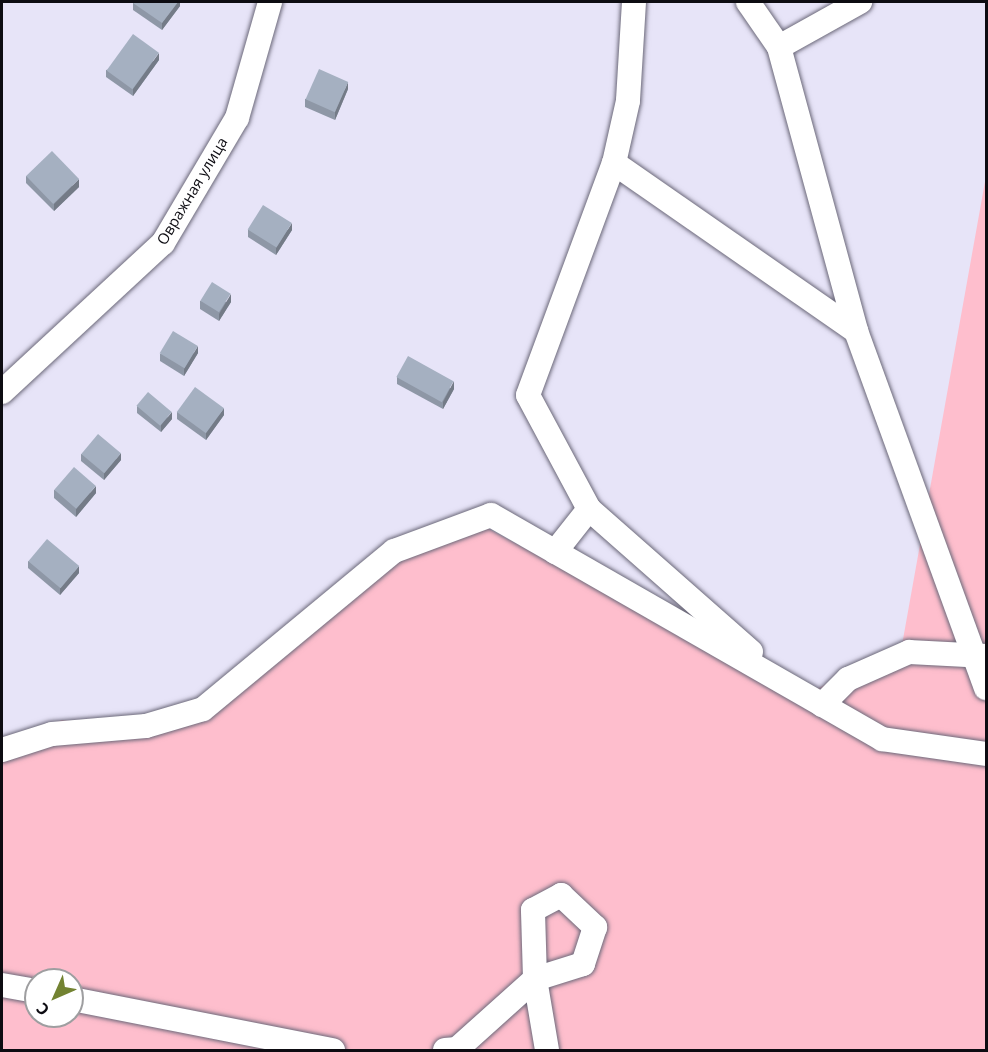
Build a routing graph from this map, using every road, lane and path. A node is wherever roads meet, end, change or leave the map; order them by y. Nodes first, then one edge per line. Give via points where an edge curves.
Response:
1 (270, 2) edge
2 (634, 2) edge
3 (748, 2) edge
4 (860, 2) edge
5 (779, 46) junction
6 (614, 163) junction
7 (856, 331) junction
8 (2, 392) edge
9 (589, 509) junction
10 (555, 552) junction
11 (980, 656) edge
12 (787, 685) junction
13 (987, 688) edge
14 (822, 705) junction
15 (2, 750) edge
16 (987, 754) edge
17 (2, 984) edge
18 (24, 989) edge
19 (84, 1001) edge
20 (333, 1050) edge
21 (445, 1050) edge
22 (547, 1050) edge

1 - 8 street, Овражная улица via 237,118 163,243
2 - 6 street via 628,101
3 - 5 street
4 - 5 street
5 - 7 street
6 - 7 street
6 - 9 street via 528,395
7 - 11 street
9 - 10 street
9 - 12 street
10 - 12 street
10 - 15 street via 491,515 394,551 203,709 146,726 52,734
11 - 13 street
11 - 14 street via 909,652 848,679
12 - 14 street
14 - 16 street via 882,740
17 - 18 street
19 - 20 street
21 - 22 street via 457,1049 535,979

